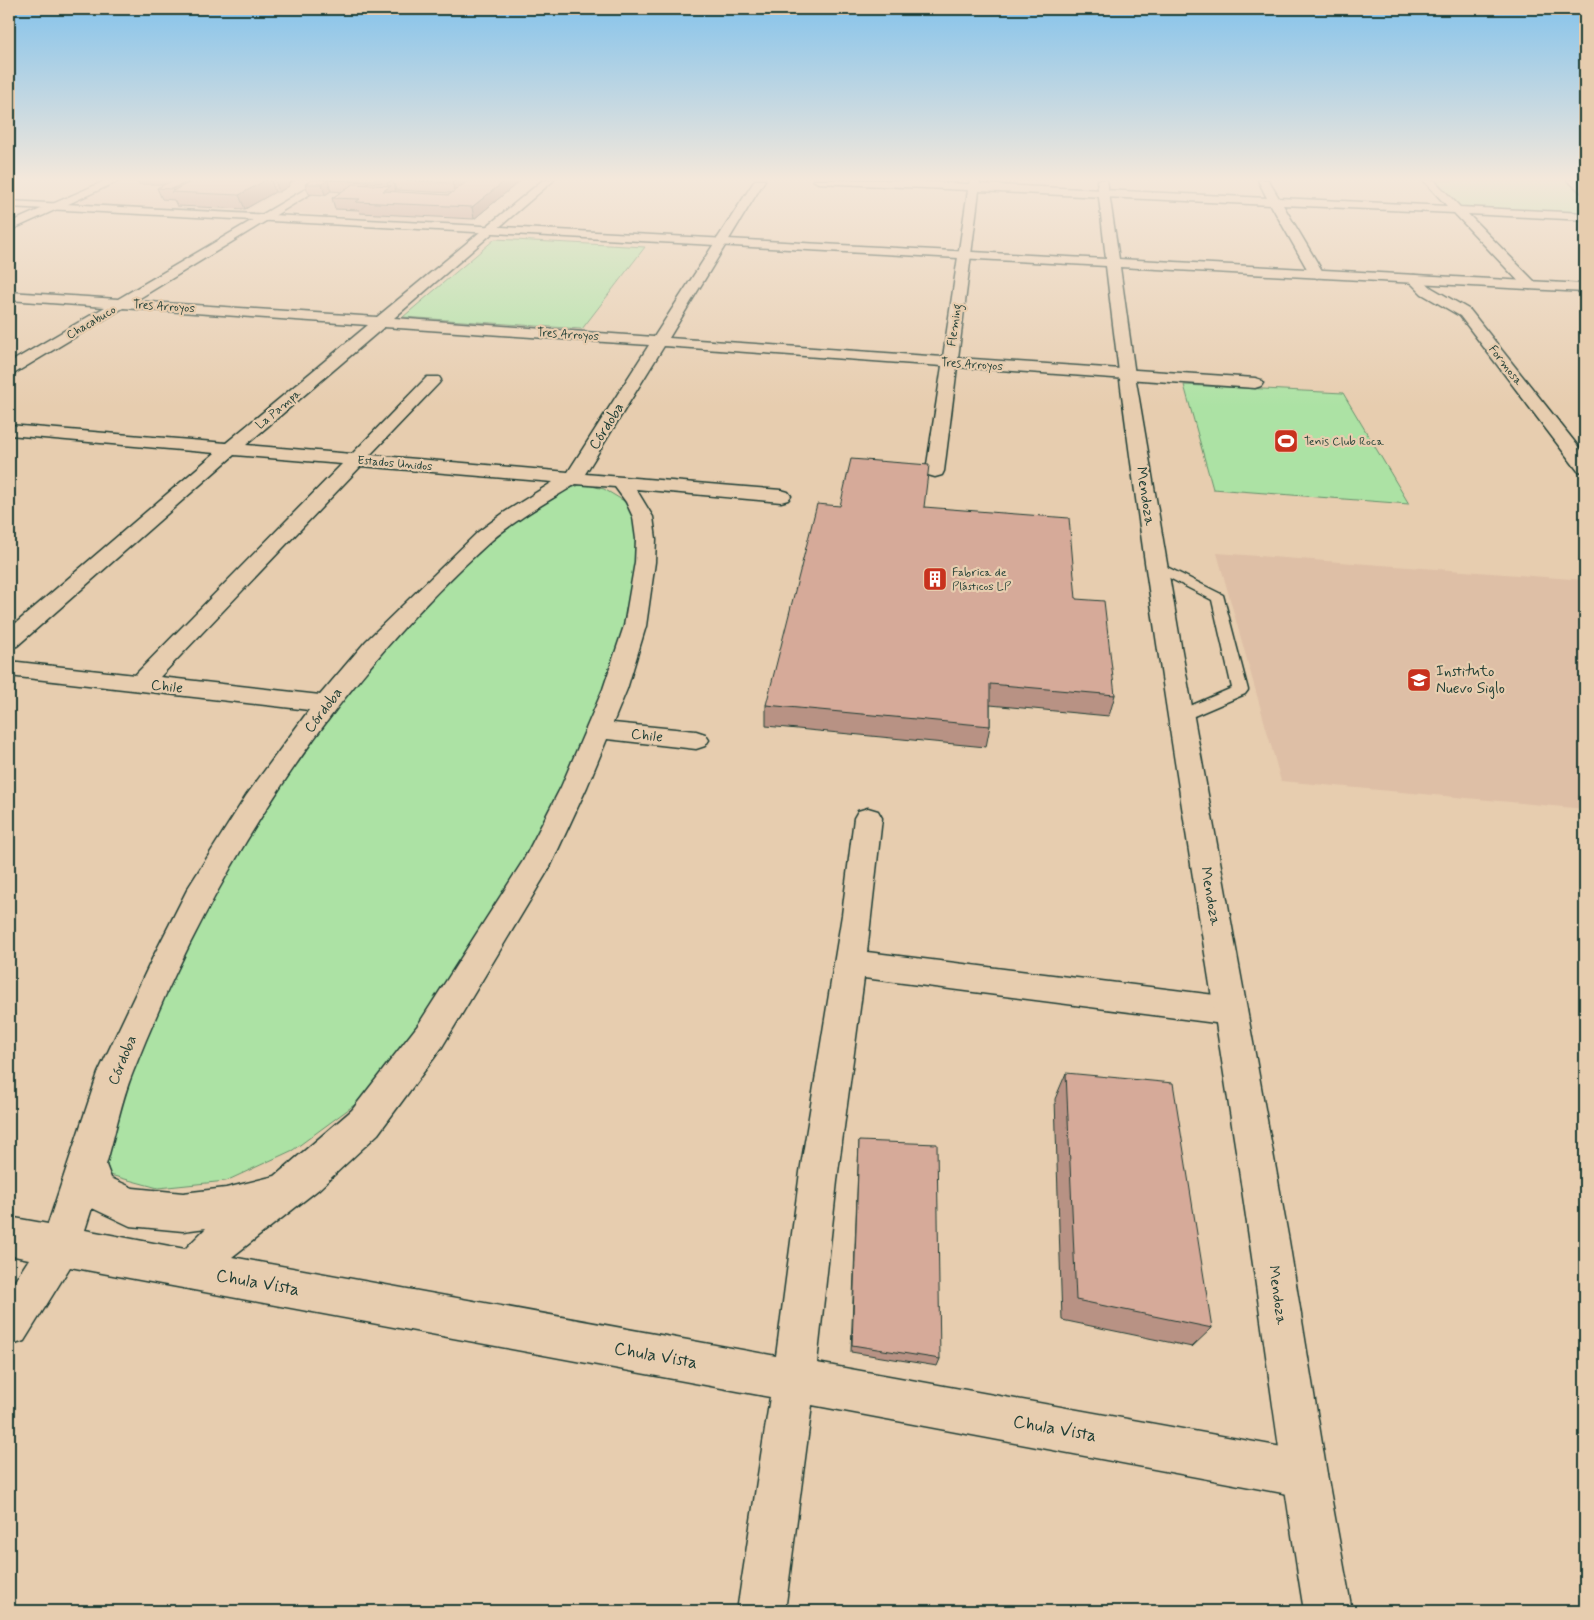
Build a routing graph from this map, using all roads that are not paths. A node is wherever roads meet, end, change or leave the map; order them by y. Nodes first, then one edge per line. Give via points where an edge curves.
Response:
1 (964, 255) edge
2 (202, 256) edge
3 (461, 256) edge
4 (714, 256) edge
5 (975, 256) edge
6 (1112, 256) edge
7 (1306, 256) edge
8 (1501, 256) edge
9 (1113, 263) junction
10 (1317, 274) junction
11 (1414, 279) junction
12 (1530, 285) junction
13 (1585, 288) edge
14 (9, 296) edge
15 (122, 304) junction
16 (383, 321) junction
17 (659, 340) junction
18 (949, 362) junction
19 (9, 370) edge
20 (1127, 375) junction
21 (432, 380) dead end
22 (1255, 383) dead end
23 (9, 430) edge
24 (230, 449) junction
25 (357, 459) junction
26 (1585, 466) edge
27 (935, 471) dead end
28 (574, 477) junction
29 (620, 481) junction
30 (781, 496) dead end
31 (1157, 566) junction
32 (9, 641) edge
33 (9, 668) edge
34 (141, 683) junction
35 (326, 704) junction
36 (1180, 717) junction
37 (598, 730) junction
38 (696, 740) dead end
39 (868, 818) dead end
40 (850, 963) junction
41 (1231, 1010) junction
42 (87, 1166) junction
43 (296, 1184) junction
44 (9, 1236) edge
45 (60, 1246) junction
46 (191, 1270) junction
47 (9, 1326) edge
48 (794, 1380) junction
49 (1304, 1474) junction
50 (761, 1611) edge
51 (1328, 1611) edge

1 - 18 street, Fleming
2 - 15 street, Chacabuco
3 - 16 street, La Pampa
4 - 17 street, Córdoba
5 - 9 street
6 - 9 street, Mendoza
7 - 10 street
8 - 12 street
9 - 10 street
9 - 20 street, Mendoza
10 - 11 street
11 - 12 street
11 - 26 street, Formosa via 1427,291 1465,313
12 - 13 street
14 - 15 street, Tres Arroyos
15 - 16 street, Tres Arroyos
15 - 19 street, Chacabuco
16 - 17 street, Tres Arroyos
16 - 24 street, La Pampa
17 - 18 street, Tres Arroyos
17 - 28 street, Córdoba
18 - 20 street, Tres Arroyos
18 - 27 street, Fleming
20 - 22 street, Tres Arroyos
20 - 31 street, Mendoza
21 - 25 street
23 - 24 street, Estados Unidos
24 - 25 street, Estados Unidos
24 - 32 street, La Pampa
25 - 28 street, Estados Unidos
25 - 34 street
28 - 29 street, Estados Unidos
28 - 35 street, Córdoba via 512,516 461,557 374,646
29 - 30 street, Estados Unidos
29 - 37 street via 643,517 645,562 636,626
31 - 36 street, Mendoza
31 - 36 lane via 1218,598 1240,690
33 - 34 street, Chile
34 - 35 street, Chile
35 - 42 street, Córdoba via 256,803 199,896 115,1073
36 - 41 street, Mendoza
37 - 38 street, Chile
37 - 43 street via 535,867 430,1036 365,1122
39 - 40 street
40 - 41 street
40 - 48 street via 819,1172
41 - 49 street, Mendoza via 1270,1241
42 - 43 street via 98,1191 130,1207 174,1211 226,1207 262,1199
42 - 45 street, Córdoba
43 - 46 street via 221,1241
44 - 45 street, Chula Vista
45 - 46 street, Chula Vista
45 - 47 street, Córdoba
46 - 48 street, Chula Vista
48 - 49 street, Chula Vista
48 - 50 street
49 - 51 street, Mendoza

